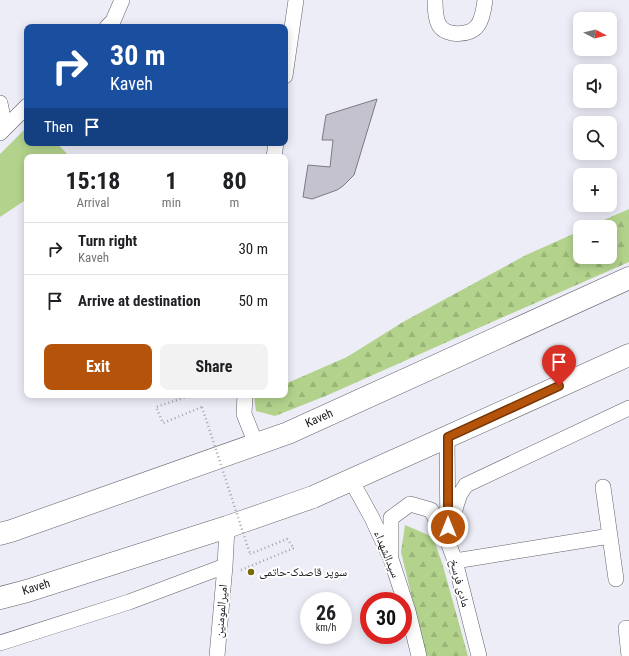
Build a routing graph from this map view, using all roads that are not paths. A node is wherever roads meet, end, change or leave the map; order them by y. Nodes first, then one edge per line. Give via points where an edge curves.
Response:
1 (122, 0) edge
2 (296, 0) edge
3 (435, 0) edge
4 (485, 0) edge
5 (110, 24) edge
6 (288, 55) edge
7 (0, 103) edge
8 (24, 109) edge
9 (2, 129) edge
10 (629, 278) edge
11 (629, 354) edge
12 (245, 398) edge
13 (629, 408) edge
14 (448, 437) junction
15 (256, 444) junction
16 (351, 480) junction
17 (603, 487) dead end
18 (227, 528) junction
19 (0, 534) edge
20 (610, 536) junction
21 (448, 542) junction
22 (392, 559) junction
23 (455, 561) junction
24 (224, 572) junction
25 (616, 579) dead end
26 (0, 598) edge
27 (626, 628) dead end
28 (0, 643) edge
29 (217, 656) edge
30 (419, 656) edge
31 (479, 656) edge
32 (629, 656) edge

1 - 5 street
2 - 6 street
3 - 4 street via 439,26 448,33 461,34 478,25
7 - 9 street
8 - 9 street
10 - 15 main road, Kaveh via 288,433
11 - 14 main road, Kaveh
12 - 15 street via 244,414
13 - 21 street via 466,485 456,506
14 - 16 main road, Kaveh
14 - 21 street, مادی فرسخ
15 - 19 main road, Kaveh
16 - 18 main road, Kaveh
16 - 22 street, سیدالشهداء
17 - 20 street
18 - 24 street, امیرالمومنین
18 - 26 main road, Kaveh
20 - 23 street
20 - 25 street
21 - 22 street via 431,510 410,504 391,518
21 - 23 street, مادی فرسخ
22 - 30 street, سیدالشهداء
23 - 31 street, مادی فرسخ
24 - 28 street
24 - 29 street, امیرالمومنین
27 - 32 street

